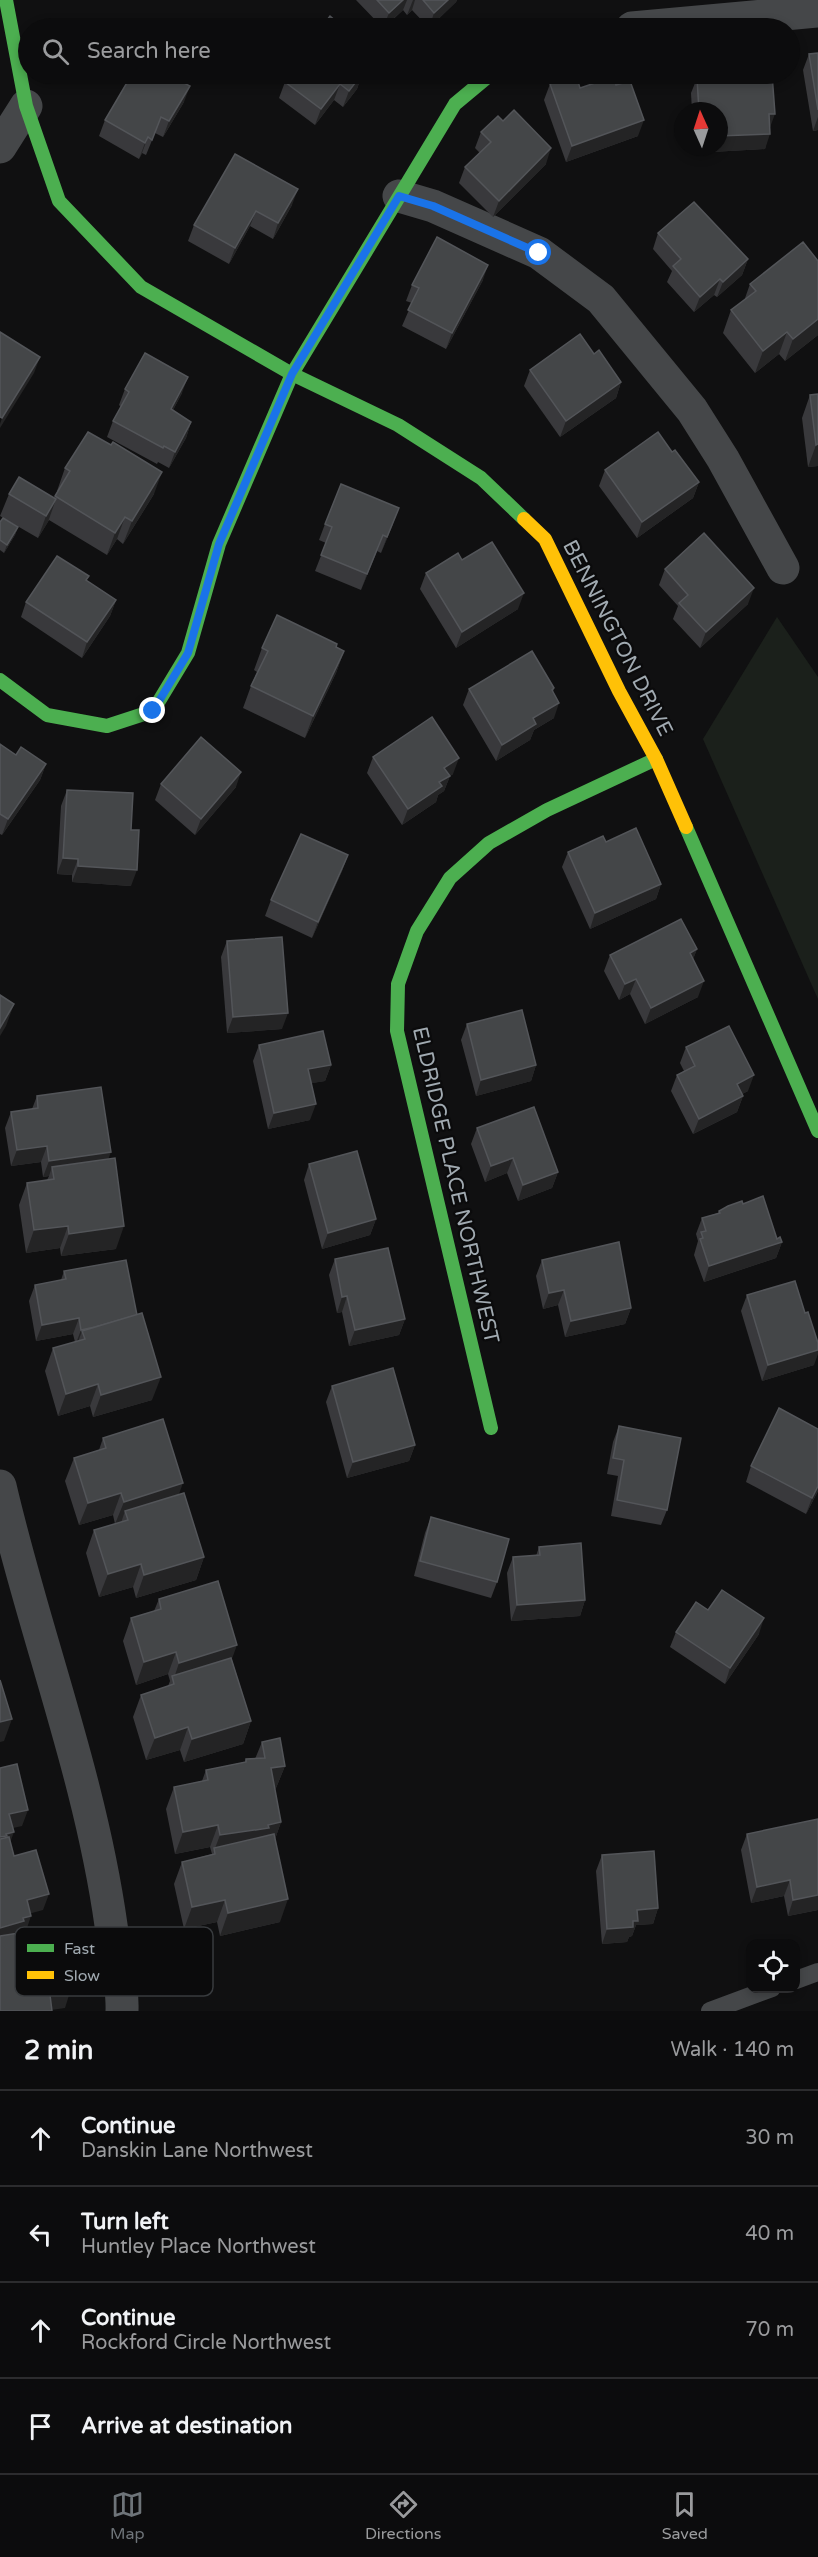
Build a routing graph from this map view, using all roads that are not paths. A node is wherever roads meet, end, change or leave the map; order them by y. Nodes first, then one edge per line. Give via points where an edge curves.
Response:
1 (6, 0) edge
2 (818, 11) edge
3 (741, 18) edge
4 (18, 64) edge
5 (22, 84) edge
6 (479, 84) edge
7 (26, 106) junction
8 (0, 147) edge
9 (399, 196) junction
10 (292, 374) junction
11 (783, 568) dead end
12 (0, 680) edge
13 (656, 759) junction
14 (818, 1131) edge
15 (491, 1428) dead end
16 (0, 1486) edge
17 (111, 1927) edge
18 (818, 1972) edge
19 (800, 1978) edge
20 (761, 1993) edge
21 (120, 1996) edge
22 (122, 2011) edge
23 (710, 2011) edge

1 - 4 street, BENNINGTON DRIVE
2 - 3 street
5 - 7 street, BENNINGTON DRIVE
6 - 9 street via 455,104
7 - 8 street
7 - 10 street, BENNINGTON DRIVE via 59,201 141,287
9 - 10 street
9 - 11 street via 433,206 539,253 601,300 692,410
10 - 12 street via 219,544 188,653 153,711 107,726 47,715
10 - 13 street, BENNINGTON DRIVE via 398,425 481,478 545,539
13 - 14 street, BENNINGTON DRIVE
13 - 15 street, ELDRIDGE PLACE NORTHWEST via 547,810 489,843 450,878 417,932 398,984 397,1031
16 - 17 street via 70,1739 105,1882
18 - 19 lane
20 - 23 lane
21 - 22 street

